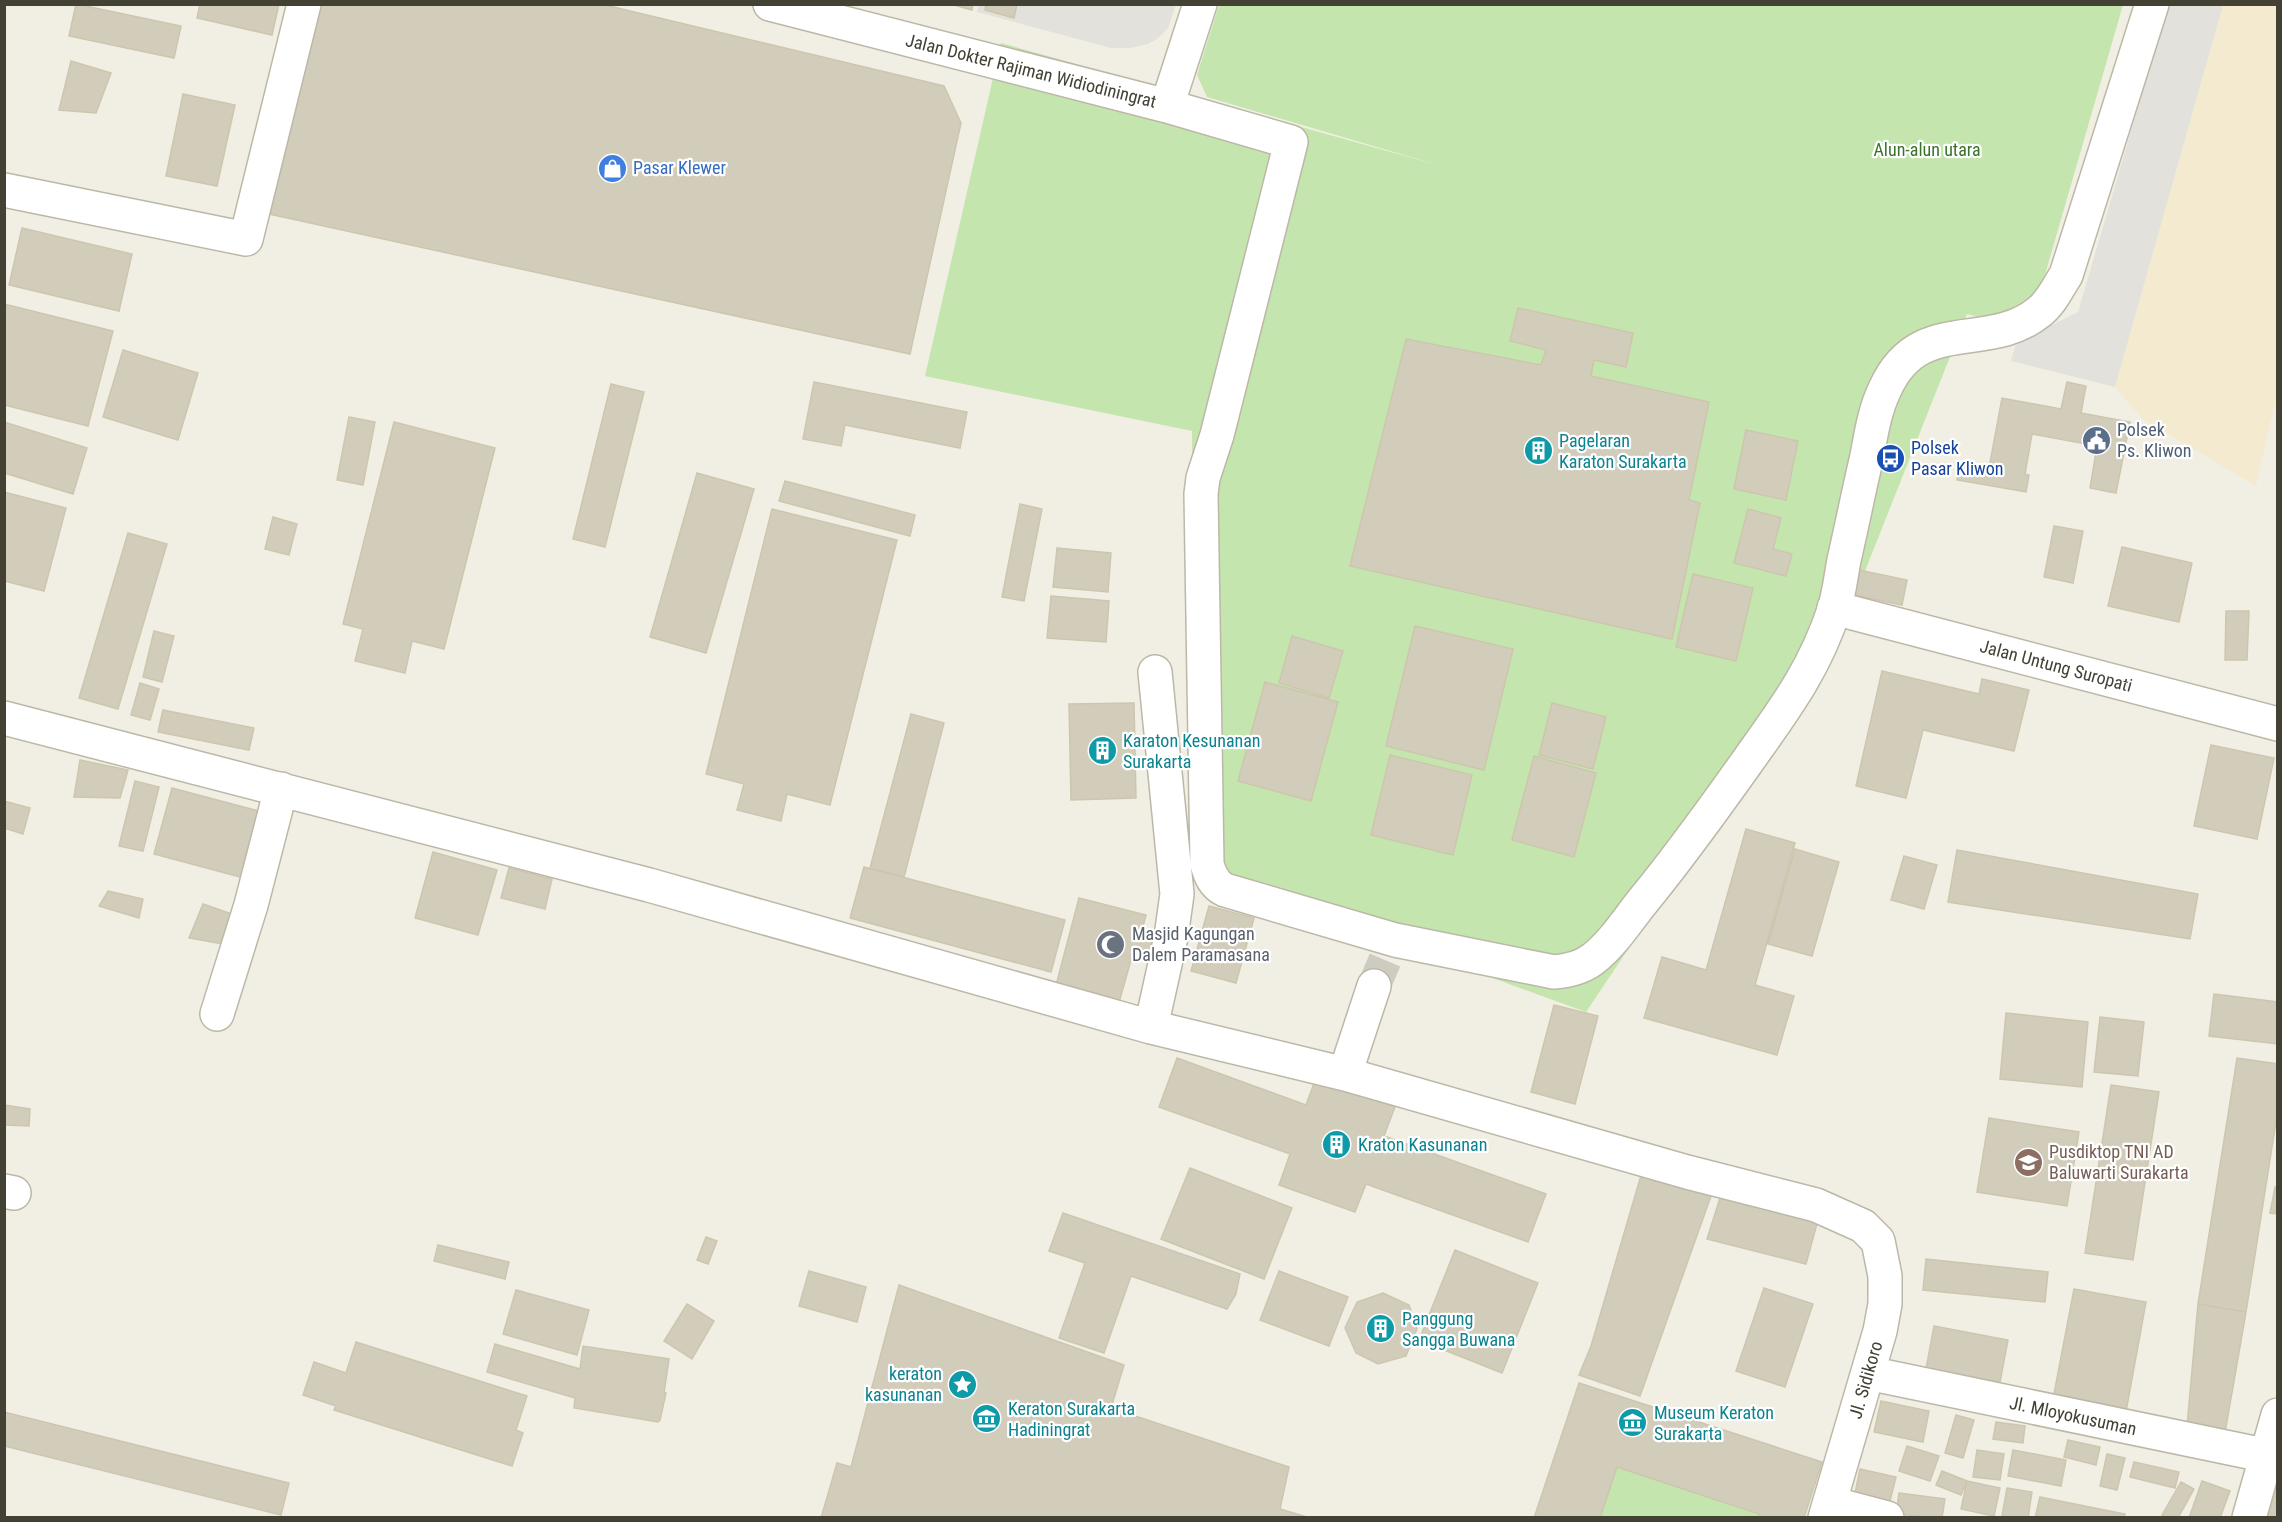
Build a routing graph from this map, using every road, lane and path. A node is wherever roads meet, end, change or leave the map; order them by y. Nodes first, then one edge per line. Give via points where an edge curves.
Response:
1 (304, 4) edge
2 (770, 4) edge
3 (1200, 4) edge
4 (2152, 4) edge
5 (1167, 106) junction
6 (4, 190) edge
7 (1834, 608) junction
8 (1155, 672) dead end
9 (4, 718) edge
10 (2277, 724) edge
11 (281, 789) junction
12 (1385, 962) junction
13 (217, 1014) dead end
14 (1150, 1027) junction
15 (1345, 1074) junction
16 (1868, 1373) junction
17 (2277, 1415) edge
18 (2272, 1457) edge
19 (1827, 1510) edge
20 (1887, 1518) edge
21 (2249, 1518) edge

1 - 6 street via 246,239
2 - 5 street, Jalan Dokter Rajiman Widiodiningrat
3 - 5 street
4 - 7 street via 2066,274 2052,298 2039,312 2018,324 1928,344 1908,354 1894,369 1872,430
5 - 12 street, Jalan Dokter Rajiman Widiodiningrat via 1291,142 1201,494 1207,864 1214,882 1225,890
7 - 10 street, Jalan Untung Suropati
7 - 12 street via 1801,685 1666,873 1595,958 1569,971 1554,972
8 - 14 street via 1177,894
9 - 11 street
11 - 13 street
11 - 14 street via 649,885
12 - 15 street
14 - 15 street
15 - 16 street, Jl. Sidikoro via 1816,1205 1863,1226 1878,1241 1885,1276 1885,1304
16 - 18 street, Jl. Mloyokusuman
16 - 19 street, Jl. Sidikoro
17 - 18 street
18 - 21 street
19 - 20 street

